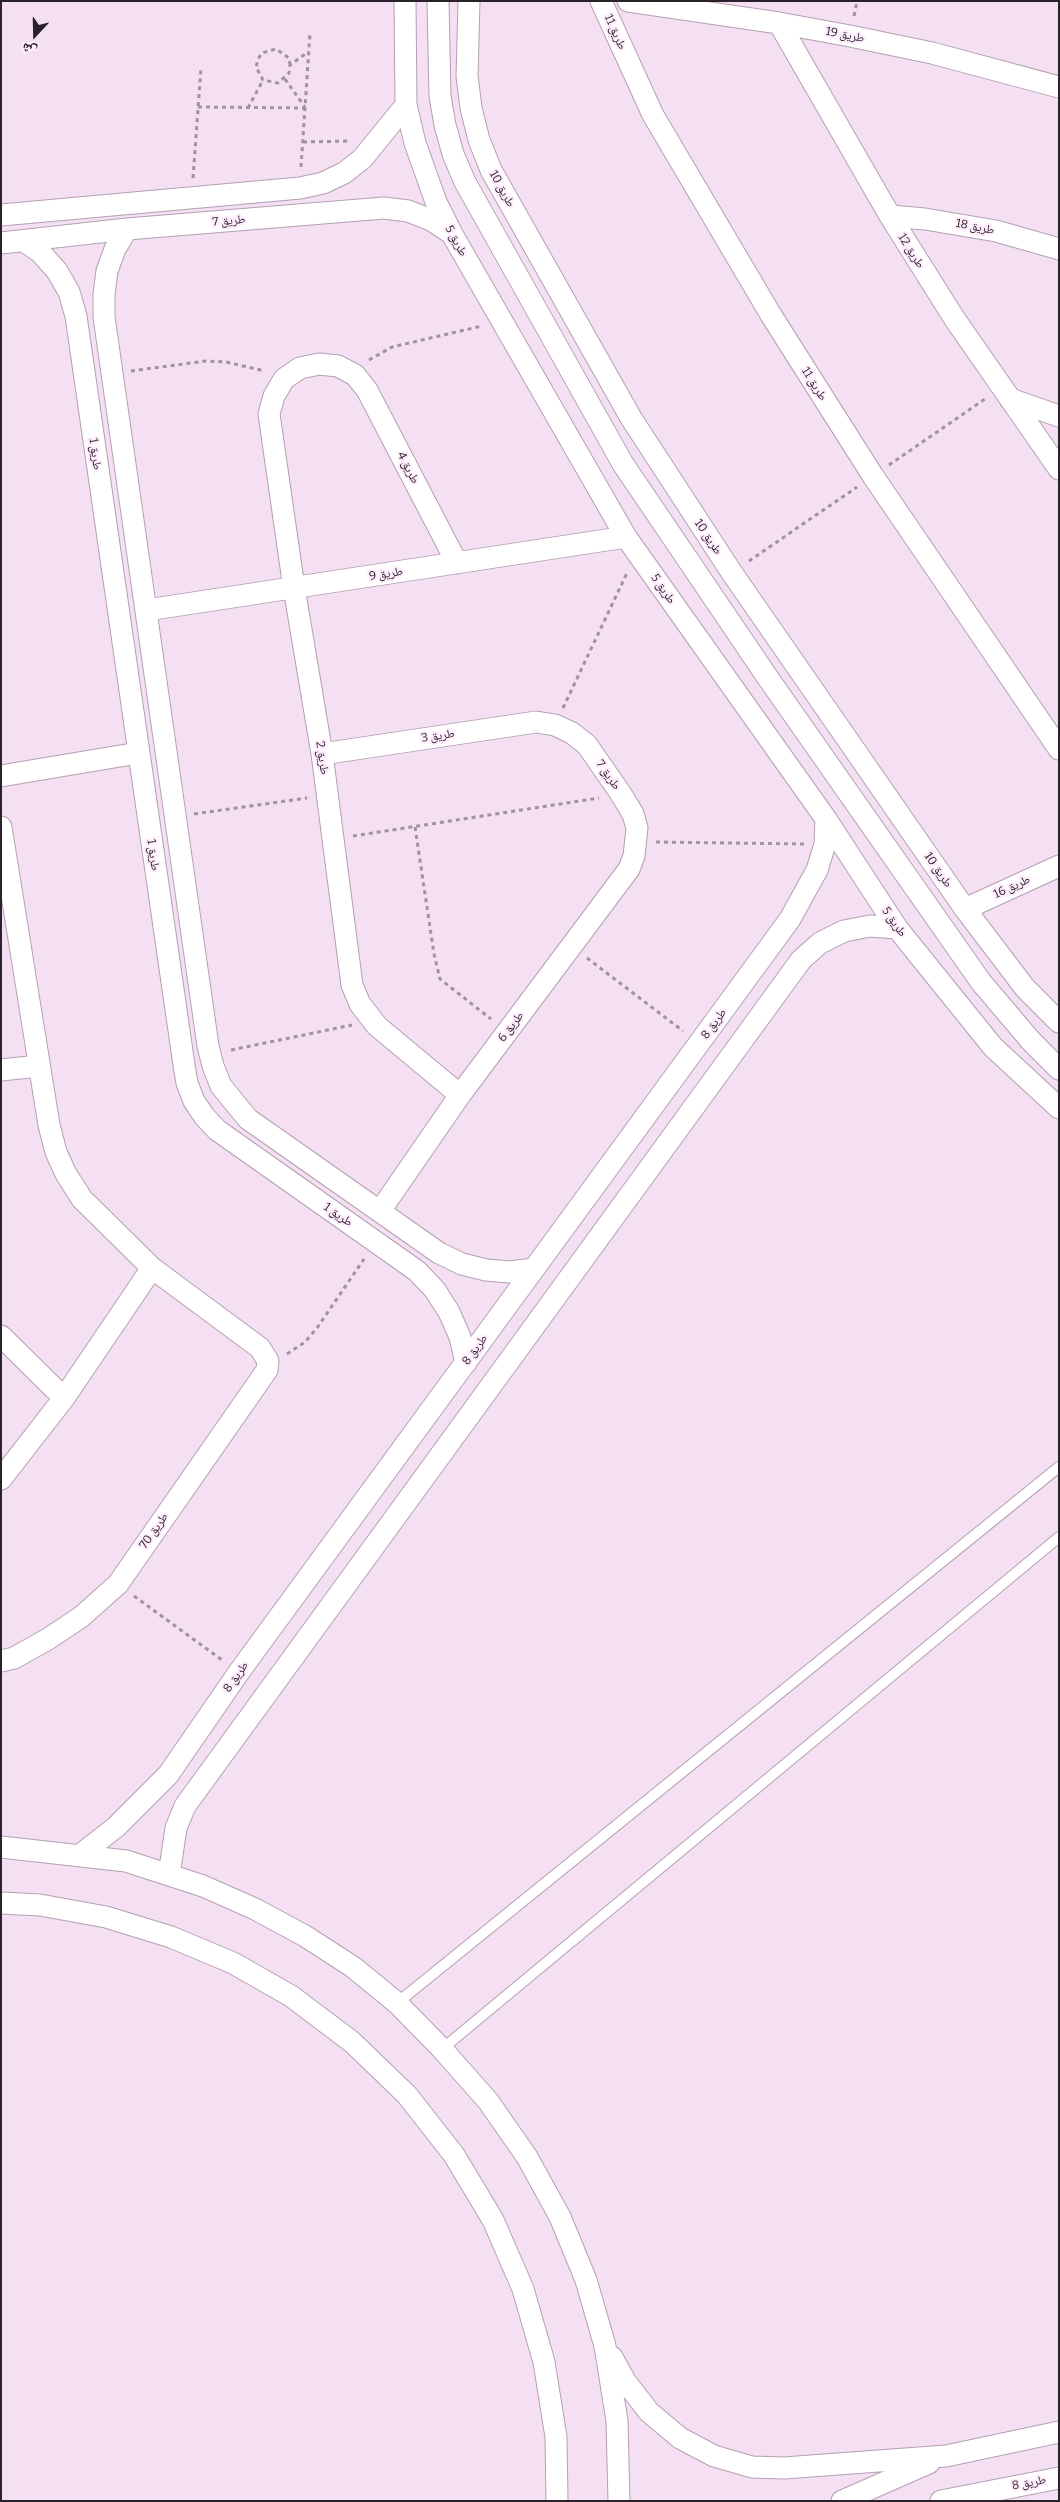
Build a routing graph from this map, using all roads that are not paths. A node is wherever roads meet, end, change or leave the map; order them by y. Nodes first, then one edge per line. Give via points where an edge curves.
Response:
1 (404, 1) edge
2 (438, 1) edge
3 (469, 1) edge
4 (601, 1) edge
5 (628, 1) edge
6 (780, 23) junction
7 (1059, 87) edge
8 (406, 105) junction
9 (1, 215) edge
10 (890, 216) junction
11 (127, 229) junction
12 (452, 234) junction
13 (24, 241) junction
14 (1, 243) edge
15 (1059, 249) edge
16 (355, 375) joint
17 (1010, 399) junction
18 (1059, 416) edge
19 (1059, 469) edge
20 (632, 545) junction
21 (457, 563) junction
22 (294, 588) junction
23 (147, 610) junction
24 (555, 725) joint
25 (1059, 749) edge
26 (138, 753) junction
27 (322, 754) junction
28 (1, 776) edge
29 (826, 819) junction
30 (1, 828) edge
31 (637, 842) joint
32 (1059, 866) edge
33 (965, 909) junction
34 (9, 928) edge
35 (897, 928) junction
36 (1059, 1022) edge
37 (39, 1066) junction
38 (1058, 1068) edge
39 (1, 1070) edge
40 (1034, 1086) junction
41 (460, 1095) junction
42 (1059, 1108) edge
43 (380, 1211) junction
44 (152, 1268) junction
45 (534, 1268) junction
46 (1, 1336) edge
47 (466, 1363) junction
48 (64, 1398) junction
49 (1059, 1467) edge
50 (1, 1479) edge
51 (1059, 1537) edge
52 (1, 1661) edge
53 (1, 1847) edge
54 (80, 1855) junction
55 (169, 1875) junction
56 (1, 1903) edge
57 (397, 2003) junction
58 (442, 2049) junction
59 (606, 2346) junction
60 (1059, 2432) edge
61 (946, 2456) junction
62 (1059, 2478) edge
63 (557, 2501) edge
64 (619, 2501) edge
65 (842, 2501) edge
66 (941, 2501) edge

1 - 8 street, طريق 5
2 - 38 street via 440,96 444,126 453,154 465,182 623,464 778,694 970,966 1012,1020
3 - 33 street, طريق 10 via 471,108 491,170 631,418 661,465
4 - 25 street, طريق 11 via 654,115 771,315 873,476
5 - 6 street, طريق 19
6 - 7 street, طريق 19 via 932,53
6 - 10 street, طريق 12
8 - 9 street, طريق 7 via 362,159 323,183 191,199
8 - 12 street, طريق 5 via 426,177
10 - 15 street, طريق 18 via 996,231
10 - 17 street, طريق 12 via 959,326
11 - 12 street, طريق 7 via 384,208 408,211 431,220
11 - 13 street, طريق 7
11 - 23 street via 107,271 104,317
12 - 20 street, طريق 5
13 - 14 street, طريق 7
13 - 26 street, طريق 1 via 40,252 56,271 69,292 76,316
16 - 21 street, طريق 4 via 367,390
16 - 22 street, طريق 2 via 338,366 318,364 300,368 284,379 274,396 269,414
17 - 18 street
17 - 19 street, طريق 12
20 - 21 street, طريق 9
20 - 29 street, طريق 5
21 - 22 street, طريق 9
22 - 23 street, طريق 9
22 - 27 street, طريق 2
23 - 43 street via 210,1055 221,1086 248,1119
24 - 27 street, طريق 3 via 536,722
24 - 31 street, طريق 7 via 587,745 621,794 635,821
26 - 28 street
26 - 47 street, طريق 1 via 186,1074 194,1101 217,1130 417,1270 449,1312 460,1337
27 - 41 street, طريق 2 via 352,985 372,1021
29 - 35 street, طريق 5
29 - 45 street, طريق 8 via 825,844 817,870 790,920
30 - 34 street
31 - 41 street, طريق 6 via 629,868
32 - 33 street, طريق 16
33 - 36 street, طريق 10 via 1025,988
34 - 37 street
35 - 40 street, طريق 5 via 987,1040
35 - 55 street via 870,926 844,931 820,943 801,960 185,1806 176,1828
37 - 39 street
37 - 44 street via 56,1152 66,1174 82,1199
38 - 40 street
40 - 42 street, طريق 5
41 - 43 street, طريق 6
43 - 45 street via 440,1253 462,1264 510,1272
44 - 48 street
44 - 52 street, طريق 70 via 260,1348 268,1361 267,1370 118,1584 81,1617 48,1639 14,1658
45 - 47 street, طريق 8
46 - 48 street
47 - 54 street, طريق 8 via 239,1672 168,1775 116,1827
48 - 50 street
49 - 57 lane
51 - 58 lane
53 - 54 street
54 - 55 street via 126,1861
55 - 57 street via 255,1909 305,1936 353,1967
56 - 63 street via 40,1905 106,1918 171,1937 233,1963 291,1996 352,2042 407,2095 454,2155 493,2220 523,2290 544,2362 556,2438
57 - 58 street
58 - 59 street via 488,2101 527,2157 560,2217 586,2280
59 - 61 street via 625,2381 649,2412 680,2438 714,2456 752,2467 784,2468
59 - 64 street via 616,2421
60 - 61 street
61 - 65 street
62 - 66 street, طريق 8

